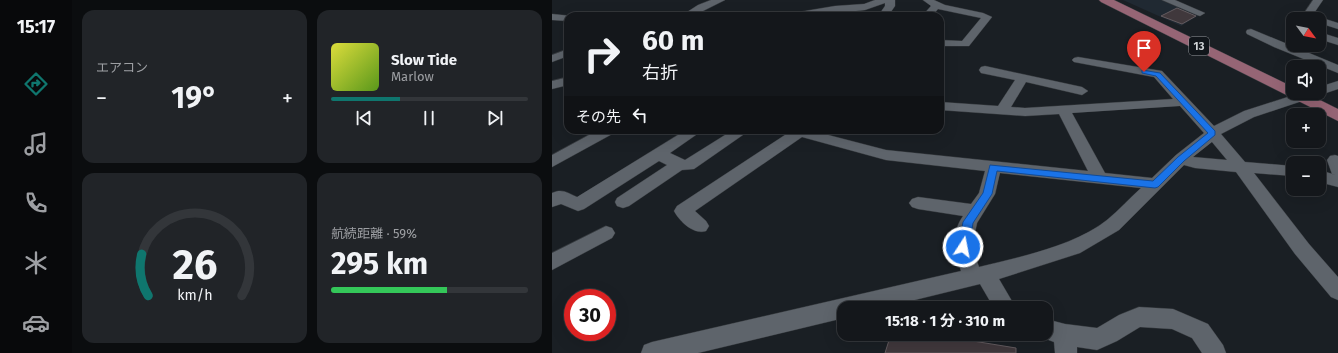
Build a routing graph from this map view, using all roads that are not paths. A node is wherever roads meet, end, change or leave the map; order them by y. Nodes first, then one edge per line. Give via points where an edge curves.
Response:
1 (720, 0) edge
2 (883, 0) edge
3 (890, 0) edge
4 (1105, 0) edge
5 (1114, 0) edge
6 (1167, 0) edge
7 (1318, 0) edge
8 (932, 2) edge
9 (870, 5) junction
10 (693, 12) edge
11 (821, 12) edge
12 (864, 12) edge
13 (886, 12) edge
14 (928, 12) edge
15 (1313, 12) edge
16 (1200, 13) dead end
17 (552, 17) edge
18 (564, 18) edge
19 (1326, 22) edge
20 (1338, 26) edge
21 (1251, 32) dead end
22 (1326, 38) edge
23 (564, 42) edge
24 (1338, 42) edge
25 (944, 43) edge
26 (552, 47) edge
27 (564, 54) edge
28 (552, 59) edge
29 (1078, 60) dead end
30 (1338, 69) edge
31 (985, 70) dead end
32 (1022, 78) junction
33 (1286, 83) edge
34 (1286, 84) edge
35 (1338, 85) edge
36 (1326, 87) edge
37 (1286, 99) edge
38 (1315, 100) edge
39 (1320, 100) edge
40 (1183, 102) junction
41 (944, 106) edge
42 (1069, 109) junction
43 (1338, 109) edge
44 (1002, 111) junction
45 (1338, 116) edge
46 (1212, 133) junction
47 (602, 134) edge
48 (690, 134) edge
49 (736, 134) edge
50 (791, 134) edge
51 (806, 134) edge
52 (659, 154) junction
53 (1181, 159) junction
54 (552, 162) edge
55 (679, 165) junction
56 (1240, 166) junction
57 (994, 167) junction
58 (1286, 170) edge
59 (1100, 178) junction
60 (1155, 184) junction
61 (552, 201) edge
62 (623, 202) dead end
63 (918, 203) dead end
64 (977, 211) junction
65 (700, 226) dead end
66 (606, 233) dead end
67 (552, 262) edge
68 (979, 276) junction
69 (1338, 291) edge
70 (874, 301) edge
71 (999, 301) edge
72 (837, 310) edge
73 (1059, 339) edge
74 (652, 353) edge
75 (1215, 353) edge

1 - 10 street
2 - 9 street
3 - 13 street
4 - 34 main road, 13
5 - 33 main road, 13
6 - 16 street
7 - 15 street
8 - 14 street
8 - 25 street via 988,17 965,44
9 - 11 street
9 - 12 street
17 - 18 street
19 - 20 street
21 - 30 street
22 - 24 street
23 - 26 street
27 - 28 street
29 - 40 street via 1158,74
31 - 32 street
32 - 42 street via 1084,85
32 - 44 street
35 - 36 street
37 - 46 street
38 - 45 main road, 13
39 - 43 main road, 13
40 - 42 street
40 - 46 street
41 - 44 street
42 - 44 street
42 - 59 street
46 - 53 street
46 - 56 street
47 - 54 street
48 - 52 street
49 - 55 street via 688,166
50 - 65 street via 683,211
51 - 57 street via 886,155
52 - 55 street
52 - 61 street via 578,205 560,196
53 - 56 street via 1195,163
53 - 60 street
55 - 62 street
56 - 58 street
56 - 69 street
57 - 59 street
57 - 64 street via 988,194
59 - 60 street
60 - 68 street via 1113,225 1072,248
63 - 64 street
64 - 68 street via 968,222 963,247
66 - 67 street
68 - 70 street
68 - 71 street
72 - 74 street
73 - 75 street via 1097,340 1139,317 1173,319 1200,331

